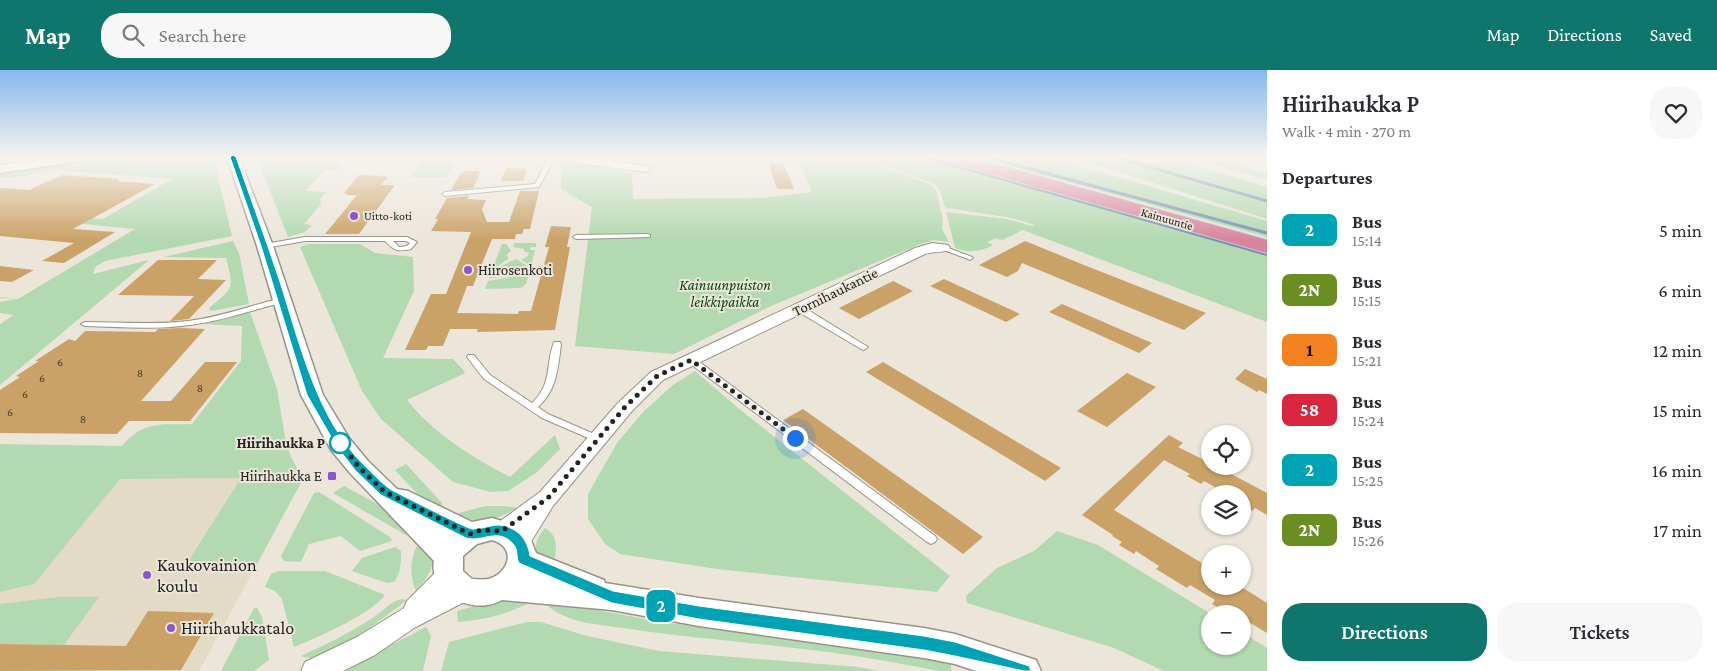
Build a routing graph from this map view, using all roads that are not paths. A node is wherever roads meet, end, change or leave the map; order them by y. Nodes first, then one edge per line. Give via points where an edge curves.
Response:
1 (243, 185) edge
2 (538, 185) edge
3 (1049, 185) edge
4 (1074, 185) edge
5 (445, 194) dead end
6 (648, 236) dead end
7 (576, 237) dead end
8 (1267, 239) edge
9 (388, 240) dead end
10 (264, 246) junction
11 (1267, 247) edge
12 (943, 248) joint
13 (970, 258) dead end
14 (281, 300) junction
15 (800, 309) junction
16 (85, 324) dead end
17 (557, 344) dead end
18 (864, 347) dead end
19 (471, 356) dead end
20 (691, 360) junction
21 (532, 408) junction
22 (598, 439) junction
23 (385, 492) junction
24 (470, 534) junction
25 (931, 539) dead end
26 (515, 544) junction
27 (453, 574) junction
28 (501, 587) junction
29 (612, 597) junction
30 (315, 671) edge
31 (1024, 671) edge

1 - 10 street
2 - 5 lane
3 - 11 highway, Kainuuntie
4 - 8 highway, Kainuuntie
6 - 7 lane
9 - 10 lane via 305,239
10 - 14 street
12 - 13 lane
12 - 15 street, Tornihaukantie via 920,251
14 - 16 lane via 190,323
14 - 23 street via 312,395 340,444
15 - 18 lane
15 - 20 street, Tornihaukantie
17 - 21 lane via 550,388
19 - 21 lane via 487,376
20 - 22 street, Tornihaukantie via 657,376
20 - 25 lane
21 - 22 lane
22 - 26 street, Tornihaukantie via 548,498
23 - 24 street
23 - 27 street
24 - 26 street via 481,530
24 - 27 street via 460,540
26 - 28 street via 518,574
26 - 29 street
27 - 28 street via 475,593
27 - 30 street via 405,620 366,646
28 - 29 street
29 - 31 street via 924,643 955,649

